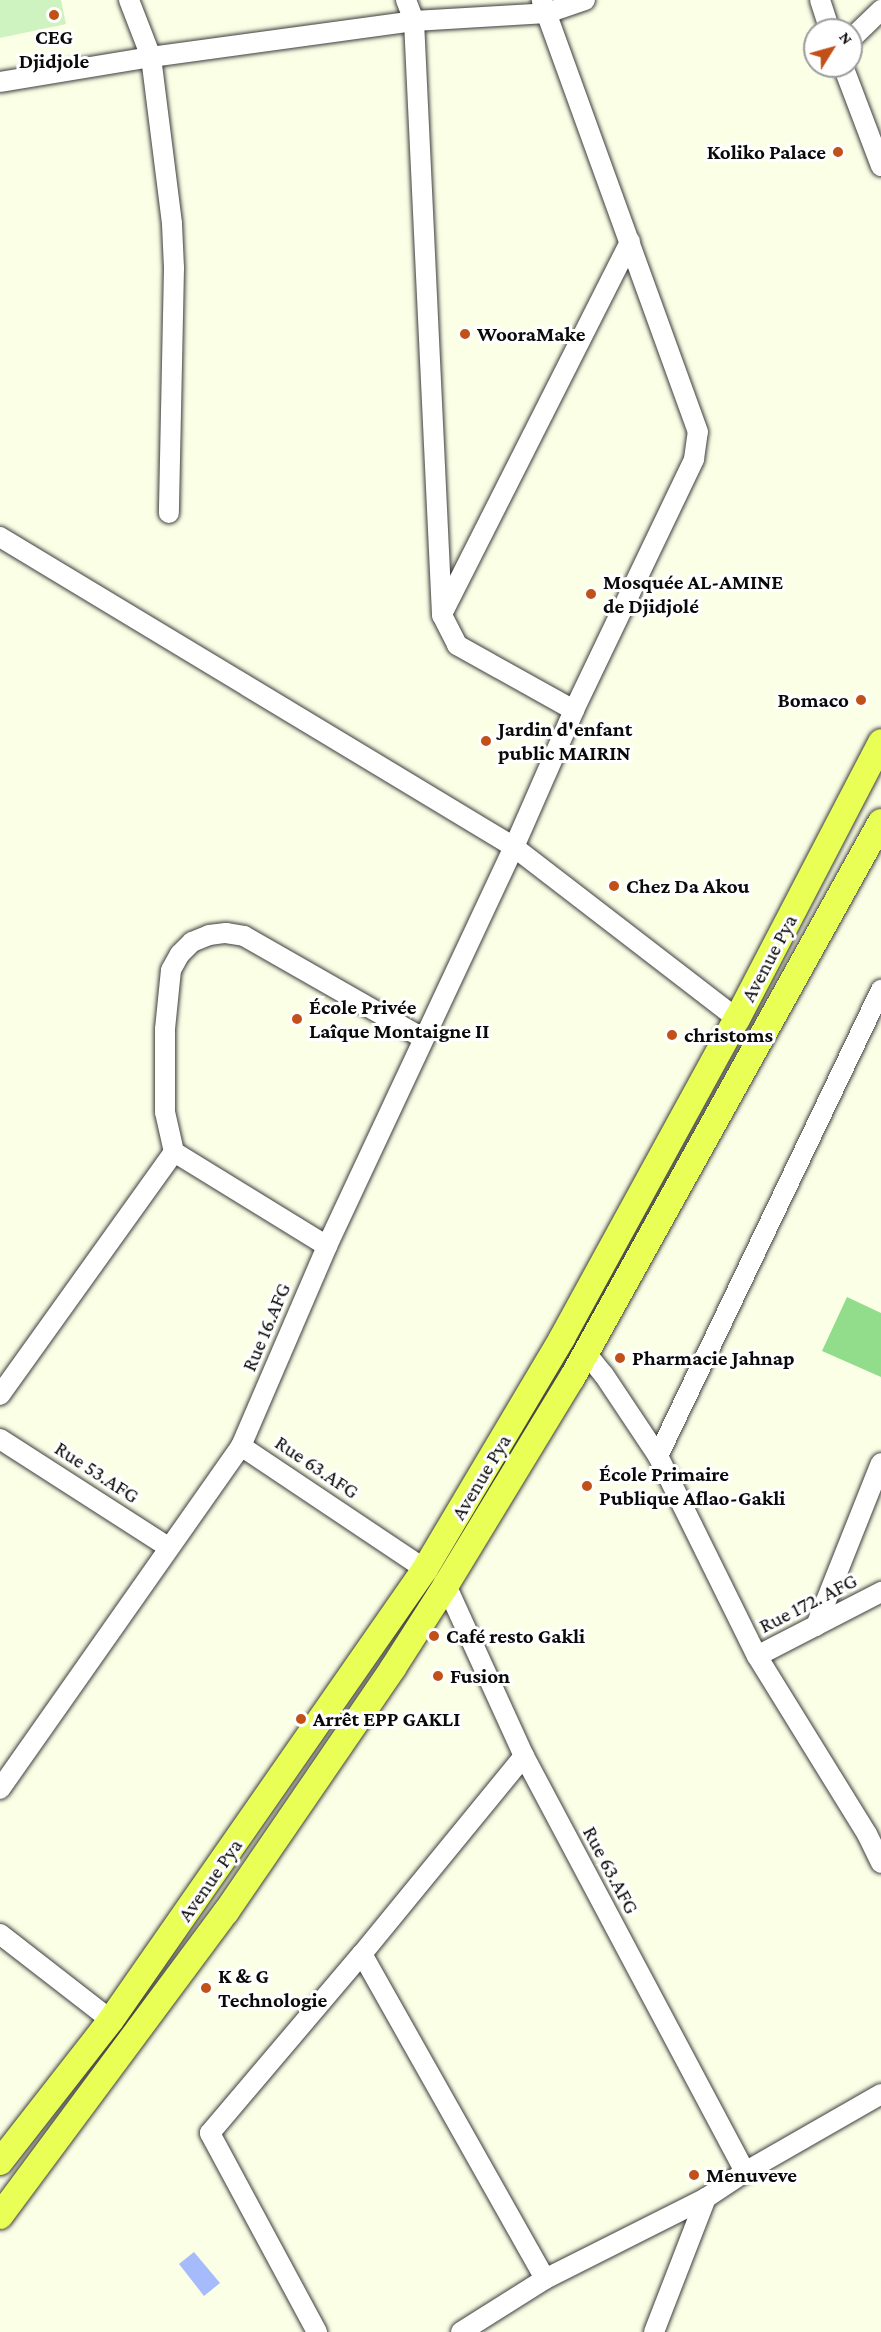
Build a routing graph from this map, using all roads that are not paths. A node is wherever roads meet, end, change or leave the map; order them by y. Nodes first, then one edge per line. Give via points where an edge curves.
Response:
1 (129, 0) edge
2 (406, 0) edge
3 (585, 0) edge
4 (820, 0) edge
5 (545, 7) edge
6 (881, 10) edge
7 (826, 18) edge
8 (414, 21) junction
9 (863, 27) edge
10 (151, 57) junction
11 (848, 78) edge
12 (0, 82) edge
13 (881, 166) edge
14 (630, 242) junction
15 (168, 513) dead end
16 (0, 537) edge
17 (442, 615) junction
18 (574, 710) junction
19 (881, 742) edge
20 (881, 822) edge
21 (514, 848) junction
22 (881, 990) edge
23 (737, 1019) junction
24 (423, 1038) junction
25 (174, 1152) junction
26 (327, 1246) junction
27 (562, 1338) junction
28 (586, 1353) junction
29 (0, 1395) edge
30 (0, 1438) edge
31 (241, 1446) junction
32 (658, 1456) junction
33 (881, 1463) edge
34 (168, 1547) junction
35 (425, 1569) junction
36 (446, 1585) junction
37 (881, 1592) edge
38 (816, 1626) junction
39 (757, 1656) junction
40 (524, 1756) junction
41 (0, 1789) edge
42 (874, 1831) edge
43 (881, 1863) edge
44 (0, 1934) edge
45 (362, 1954) junction
46 (111, 2020) junction
47 (881, 2094) edge
48 (0, 2162) edge
49 (745, 2172) junction
50 (706, 2198) junction
51 (0, 2216) edge
52 (545, 2279) junction
53 (317, 2332) edge
54 (460, 2332) edge
55 (654, 2332) edge

1 - 10 street
2 - 8 street
3 - 5 street
4 - 7 street
5 - 8 street
5 - 14 street, Rue 16.AFG
6 - 9 street
8 - 10 street
8 - 17 street
10 - 12 street
10 - 15 street via 174,268
11 - 13 street
14 - 17 street
14 - 18 street, Rue 16.AFG via 698,432 698,446
16 - 21 street
17 - 18 street via 457,645
18 - 21 street, Rue 16.AFG
19 - 23 main road, Avenue Pya
20 - 28 main road, Avenue Pya
21 - 23 street
21 - 24 street, Rue 16.AFG
22 - 32 street
23 - 27 main road, Avenue Pya
24 - 25 street via 244,936 226,933 201,939 180,954 171,970 165,1029 165,1112
24 - 26 street, Rue 16.AFG
25 - 26 street
25 - 29 street
26 - 31 street, Rue 16.AFG
27 - 28 main road
27 - 35 main road, Avenue Pya
28 - 32 street
28 - 36 main road, Avenue Pya
30 - 34 street, Rue 53.AFG
31 - 34 street, Rue 16.AFG
31 - 35 street, Rue 63.AFG
32 - 39 street
33 - 38 street
34 - 41 street, Rue 16.AFG
35 - 36 main road
35 - 46 main road, Avenue Pya
36 - 40 street, Rue 63.AFG
36 - 51 main road, Avenue Pya via 226,1912
37 - 38 street, Rue 172. AFG
38 - 39 street, Rue 172. AFG
39 - 42 street
40 - 45 street
40 - 49 street, Rue 63.AFG
42 - 43 street
44 - 46 street
45 - 52 street
45 - 53 street via 210,2133
46 - 48 main road, Avenue Pya
47 - 49 street
49 - 50 street
50 - 52 street
50 - 55 street
52 - 54 street

